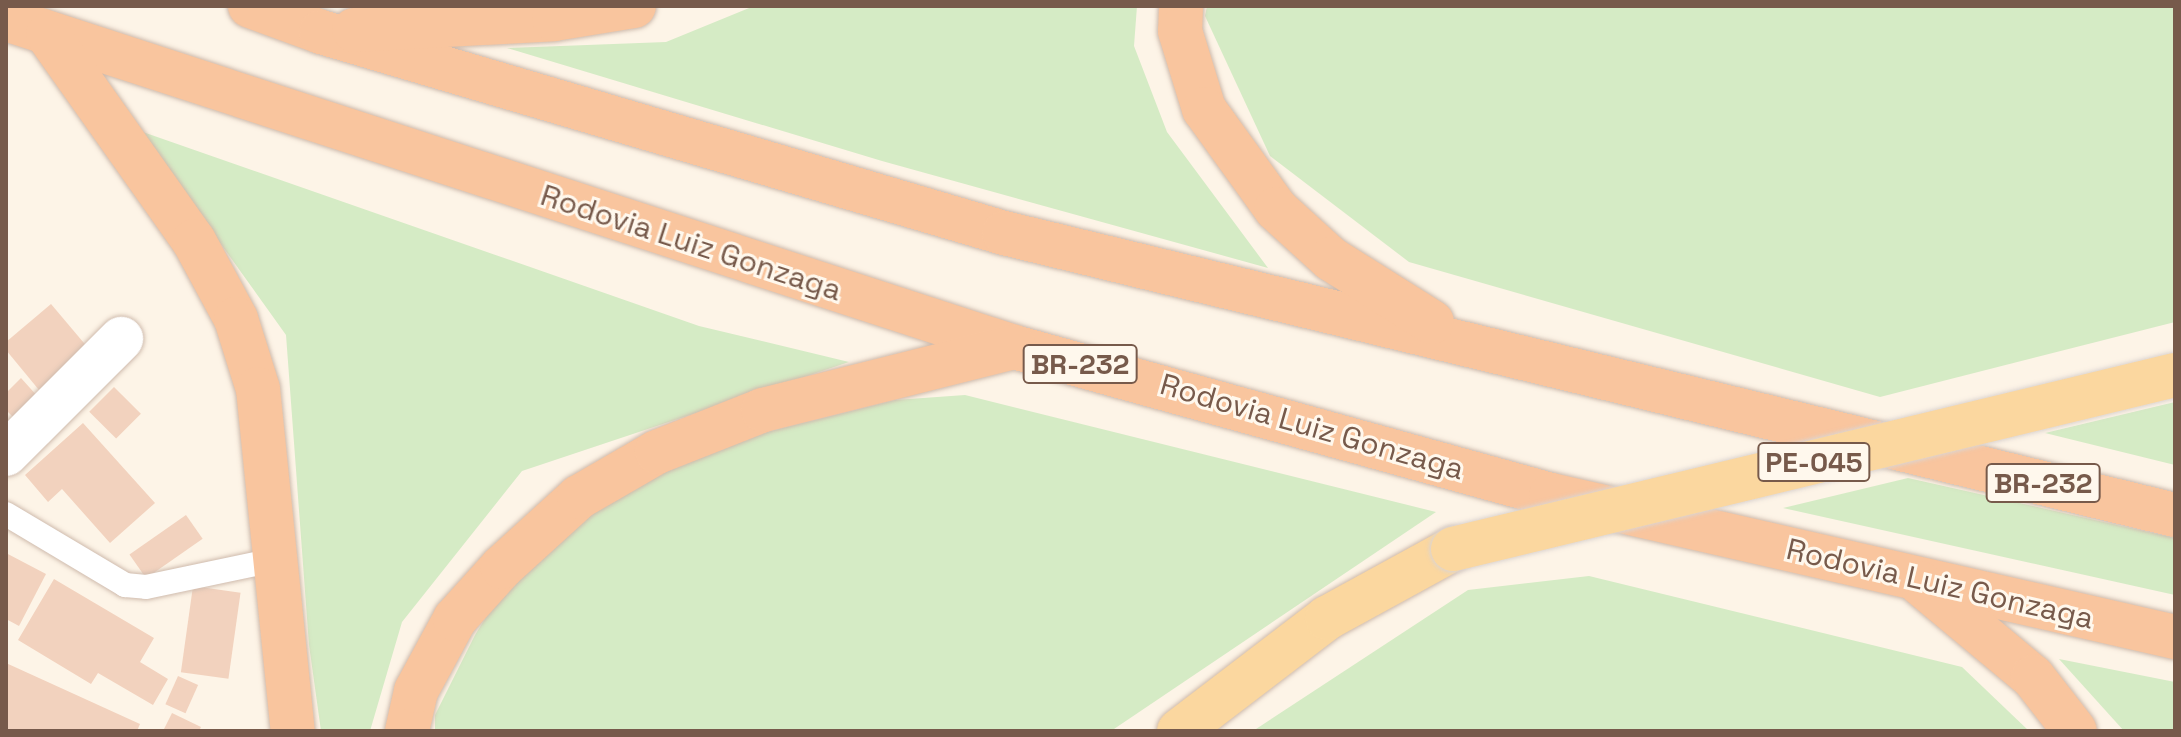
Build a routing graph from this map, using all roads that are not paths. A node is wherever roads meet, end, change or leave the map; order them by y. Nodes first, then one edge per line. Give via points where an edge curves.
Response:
1 (250, 6) edge
2 (634, 6) edge
3 (1181, 6) edge
4 (6, 19) edge
5 (321, 32) junction
6 (48, 35) junction
7 (121, 339) dead end
8 (1461, 341) junction
9 (1014, 347) junction
10 (2175, 375) edge
11 (6, 454) edge
12 (6, 514) edge
13 (2175, 515) edge
14 (274, 560) junction
15 (1915, 579) junction
16 (2175, 637) edge
17 (293, 731) edge
18 (407, 731) edge
19 (1179, 731) edge
20 (2075, 731) edge

1 - 5 highway, BR-232
2 - 5 highway via 554,19
3 - 8 highway via 1180,31 1204,109 1276,209 1331,259
4 - 6 highway, Rodovia Luiz Gonzaga / BR-232
5 - 8 highway, BR-232 via 1004,233
6 - 9 highway, Rodovia Luiz Gonzaga / BR-232
6 - 14 highway via 194,241 236,319 258,389 274,508
7 - 11 street
8 - 13 highway, BR-232
9 - 15 highway, Rodovia Luiz Gonzaga / BR-232 via 1551,495
9 - 18 highway via 763,410 657,452 579,497 502,567 455,619 416,691
10 - 19 main road, PE-045, bridge via 1453,549 1327,618
12 - 14 lane via 125,585 146,587
14 - 17 highway
15 - 16 highway, Rodovia Luiz Gonzaga / BR-232
15 - 20 highway via 2033,677

